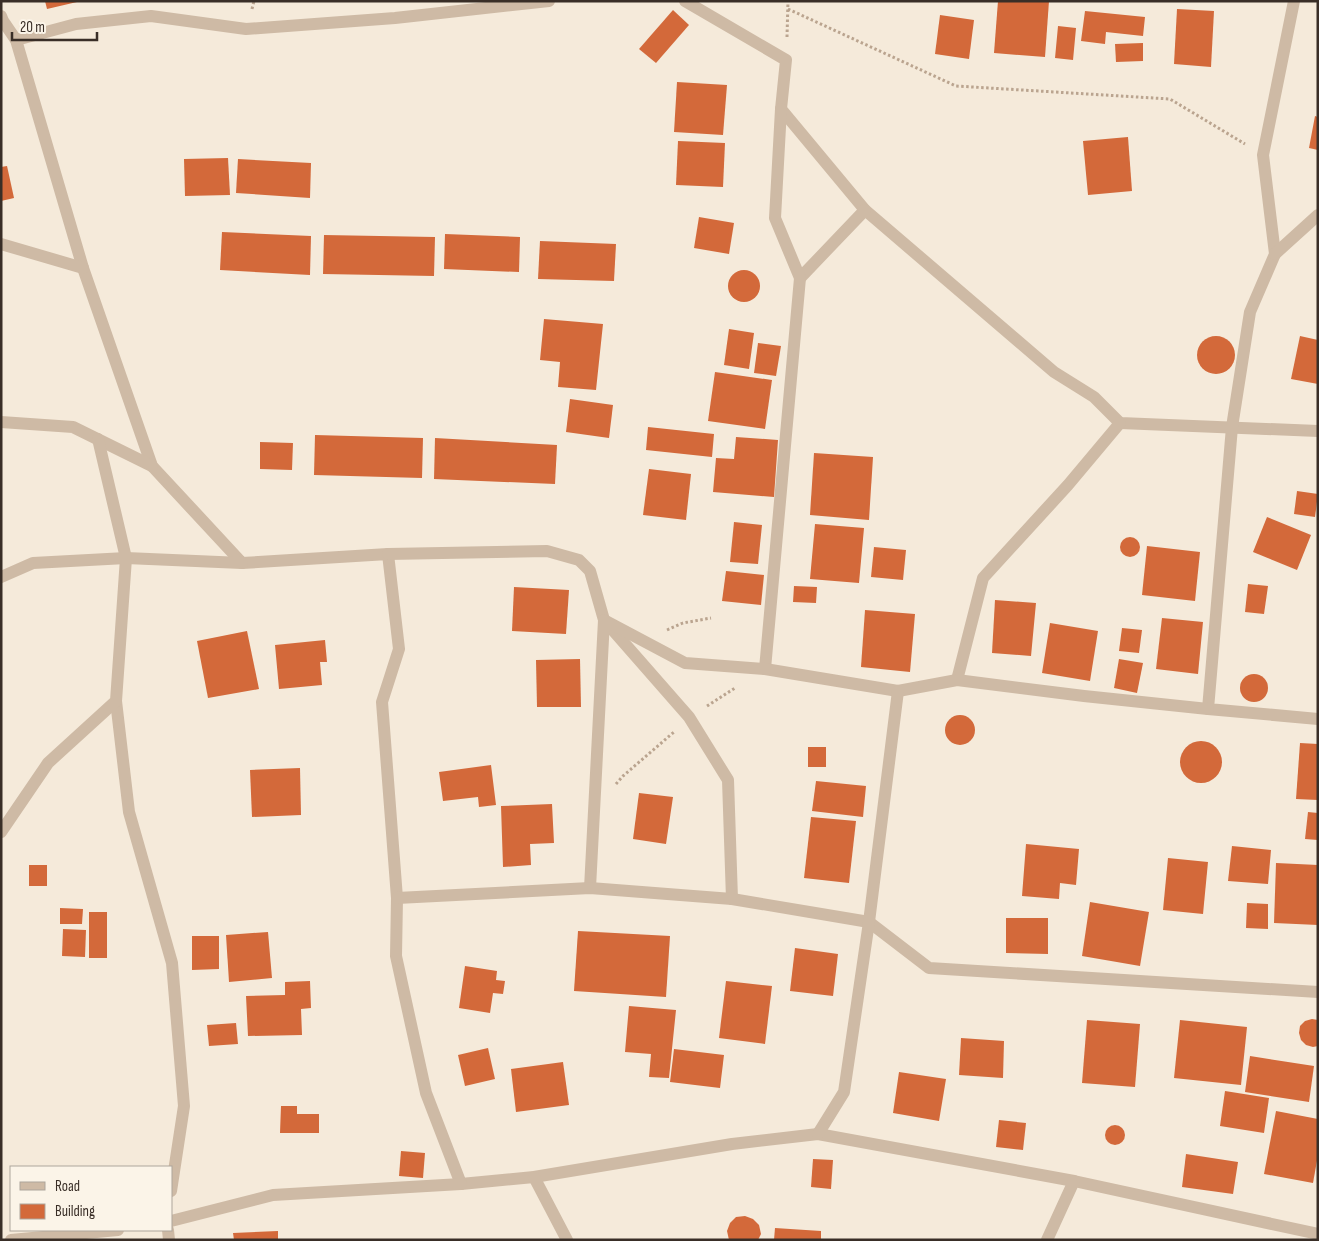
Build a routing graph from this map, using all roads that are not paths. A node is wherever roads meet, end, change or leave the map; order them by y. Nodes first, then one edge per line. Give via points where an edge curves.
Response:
1 (549, 1) edge
2 (685, 1) edge
3 (1294, 1) edge
4 (2, 20) edge
5 (16, 40) junction
6 (781, 109) junction
7 (865, 210) junction
8 (1318, 215) edge
9 (1, 244) edge
10 (1275, 254) junction
11 (83, 268) junction
12 (800, 278) junction
13 (1, 422) edge
14 (1120, 423) junction
15 (1232, 427) junction
16 (1318, 431) edge
17 (98, 439) junction
18 (152, 466) junction
19 (388, 554) junction
20 (126, 558) junction
21 (242, 563) junction
22 (1, 577) edge
23 (604, 620) junction
24 (765, 669) junction
25 (957, 680) junction
26 (898, 691) junction
27 (116, 701) junction
28 (1208, 708) junction
29 (1318, 720) edge
30 (1, 832) edge
31 (590, 888) junction
32 (397, 898) junction
33 (732, 899) junction
34 (869, 922) junction
35 (1318, 992) edge
36 (818, 1134) junction
37 (534, 1177) junction
38 (1074, 1180) junction
39 (172, 1184) edge
40 (461, 1184) junction
41 (172, 1221) edge
42 (107, 1231) edge
43 (1318, 1234) edge
44 (11, 1240) edge
45 (567, 1240) edge
46 (1048, 1240) edge

1 - 5 street via 395,18 246,29 151,16 76,24
2 - 6 street via 786,60
3 - 10 street via 1263,155
4 - 5 street
5 - 11 street
6 - 7 street
6 - 12 street via 776,218
7 - 12 street
7 - 14 street via 1054,372 1094,398
8 - 10 street
9 - 11 street
10 - 15 street via 1250,312
11 - 18 street
12 - 24 street
13 - 17 street via 73,427
14 - 15 street
14 - 25 street via 983,578
15 - 16 street
15 - 28 street
17 - 18 street
17 - 20 street
18 - 21 street
19 - 21 street
19 - 23 street via 547,551 580,560 590,571
19 - 32 street via 399,649 382,702
20 - 21 street
20 - 22 street via 33,563
20 - 27 street
23 - 24 street via 685,663
23 - 31 street
23 - 33 street via 689,718 728,780
24 - 26 street
25 - 26 street
25 - 28 street
26 - 34 street
27 - 30 street via 48,763
27 - 39 street via 129,812 172,963 184,1106
28 - 29 street
31 - 32 street
31 - 33 street
32 - 40 street via 396,956 426,1093
33 - 34 street
34 - 35 street via 929,968
34 - 36 street via 844,1092
36 - 37 street via 732,1144
36 - 38 street
37 - 40 street
37 - 45 street
38 - 43 street
38 - 46 street
40 - 41 street via 274,1195
42 - 44 street

